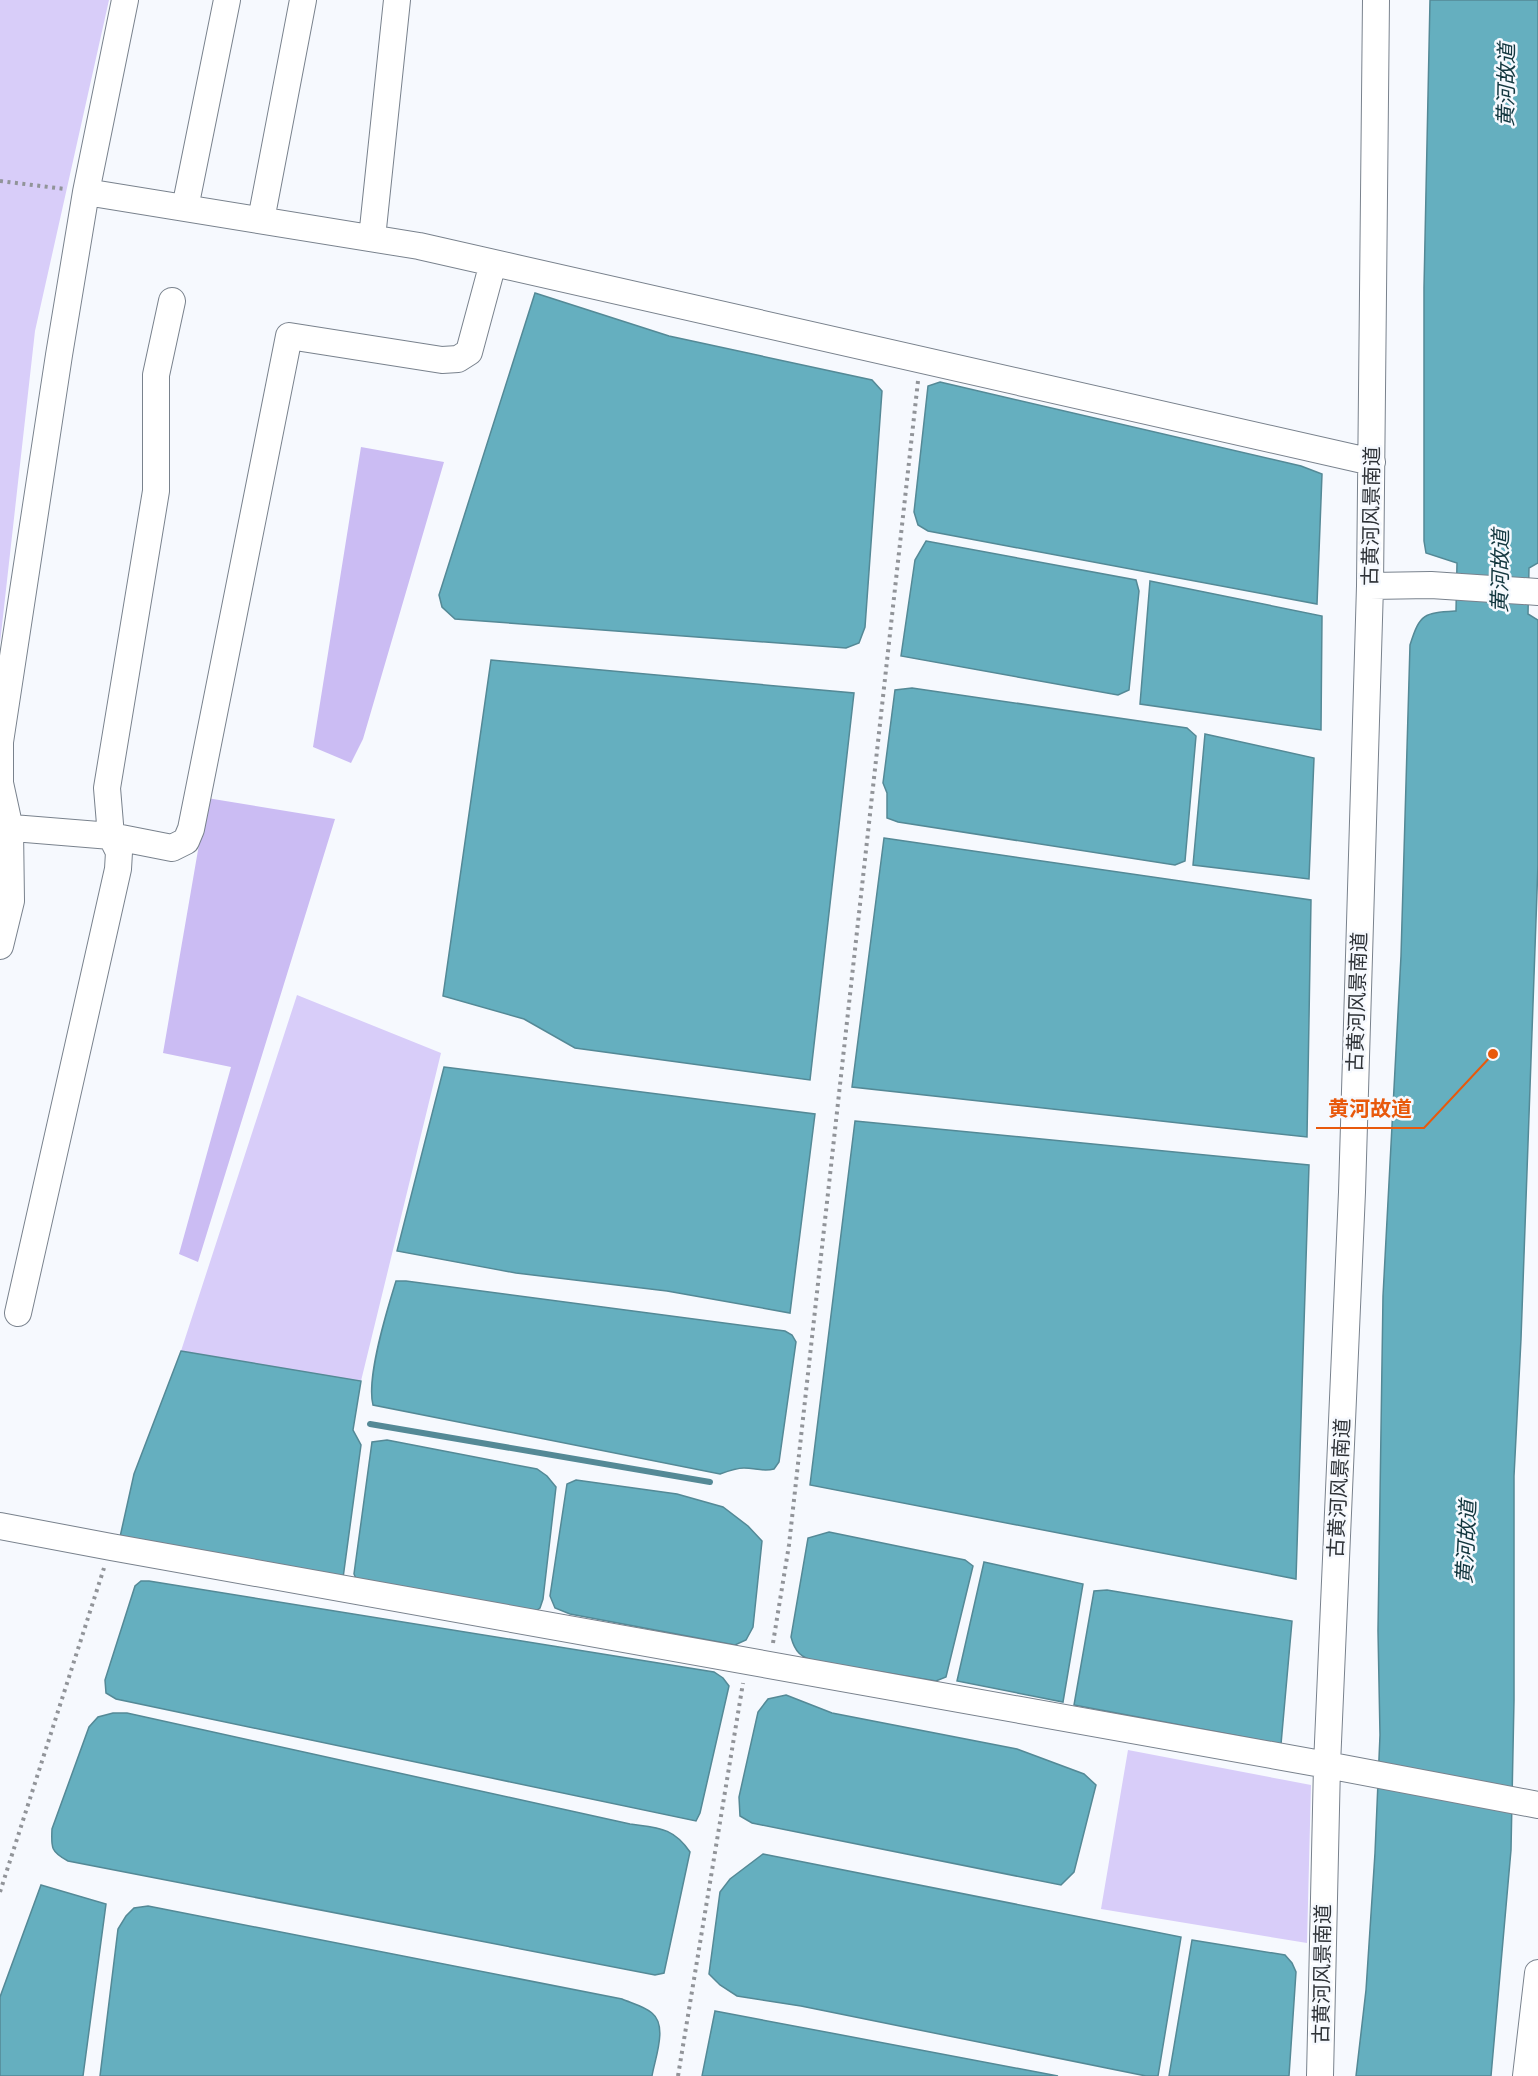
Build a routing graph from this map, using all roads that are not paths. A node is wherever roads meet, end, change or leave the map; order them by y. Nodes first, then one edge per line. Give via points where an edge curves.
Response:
1 (125, 0) edge
2 (226, 0) edge
3 (303, 0) edge
4 (397, 0) edge
5 (1376, 0) edge
6 (86, 192) junction
7 (185, 208) junction
8 (261, 220) junction
9 (372, 238) junction
10 (493, 263) junction
11 (172, 301) dead end
12 (1372, 462) junction
13 (1370, 586) junction
14 (1538, 592) edge
15 (5, 828) edge
16 (111, 836) junction
17 (0, 946) edge
18 (18, 1313) dead end
19 (0, 1526) edge
20 (1337, 1767) junction
21 (1538, 1805) edge
22 (1538, 1973) edge
23 (1320, 2076) edge
24 (1526, 2076) edge

1 - 6 street
2 - 7 street
3 - 8 street
4 - 9 street
5 - 12 street, 古黄河风景南道
6 - 7 street
6 - 15 street via 0,742
7 - 8 street
8 - 9 street
9 - 10 street
10 - 12 street
10 - 16 street via 469,352 458,359 442,360 289,336 191,829 186,841 172,848
11 - 16 street via 156,375 156,491 107,788
12 - 13 street, 古黄河风景南道
13 - 14 street via 1431,585
13 - 20 street, 古黄河风景南道
15 - 16 street
15 - 17 street via 11,901
16 - 18 street via 119,852 118,869
19 - 20 street
20 - 21 street
20 - 23 street, 古黄河风景南道
22 - 24 street

